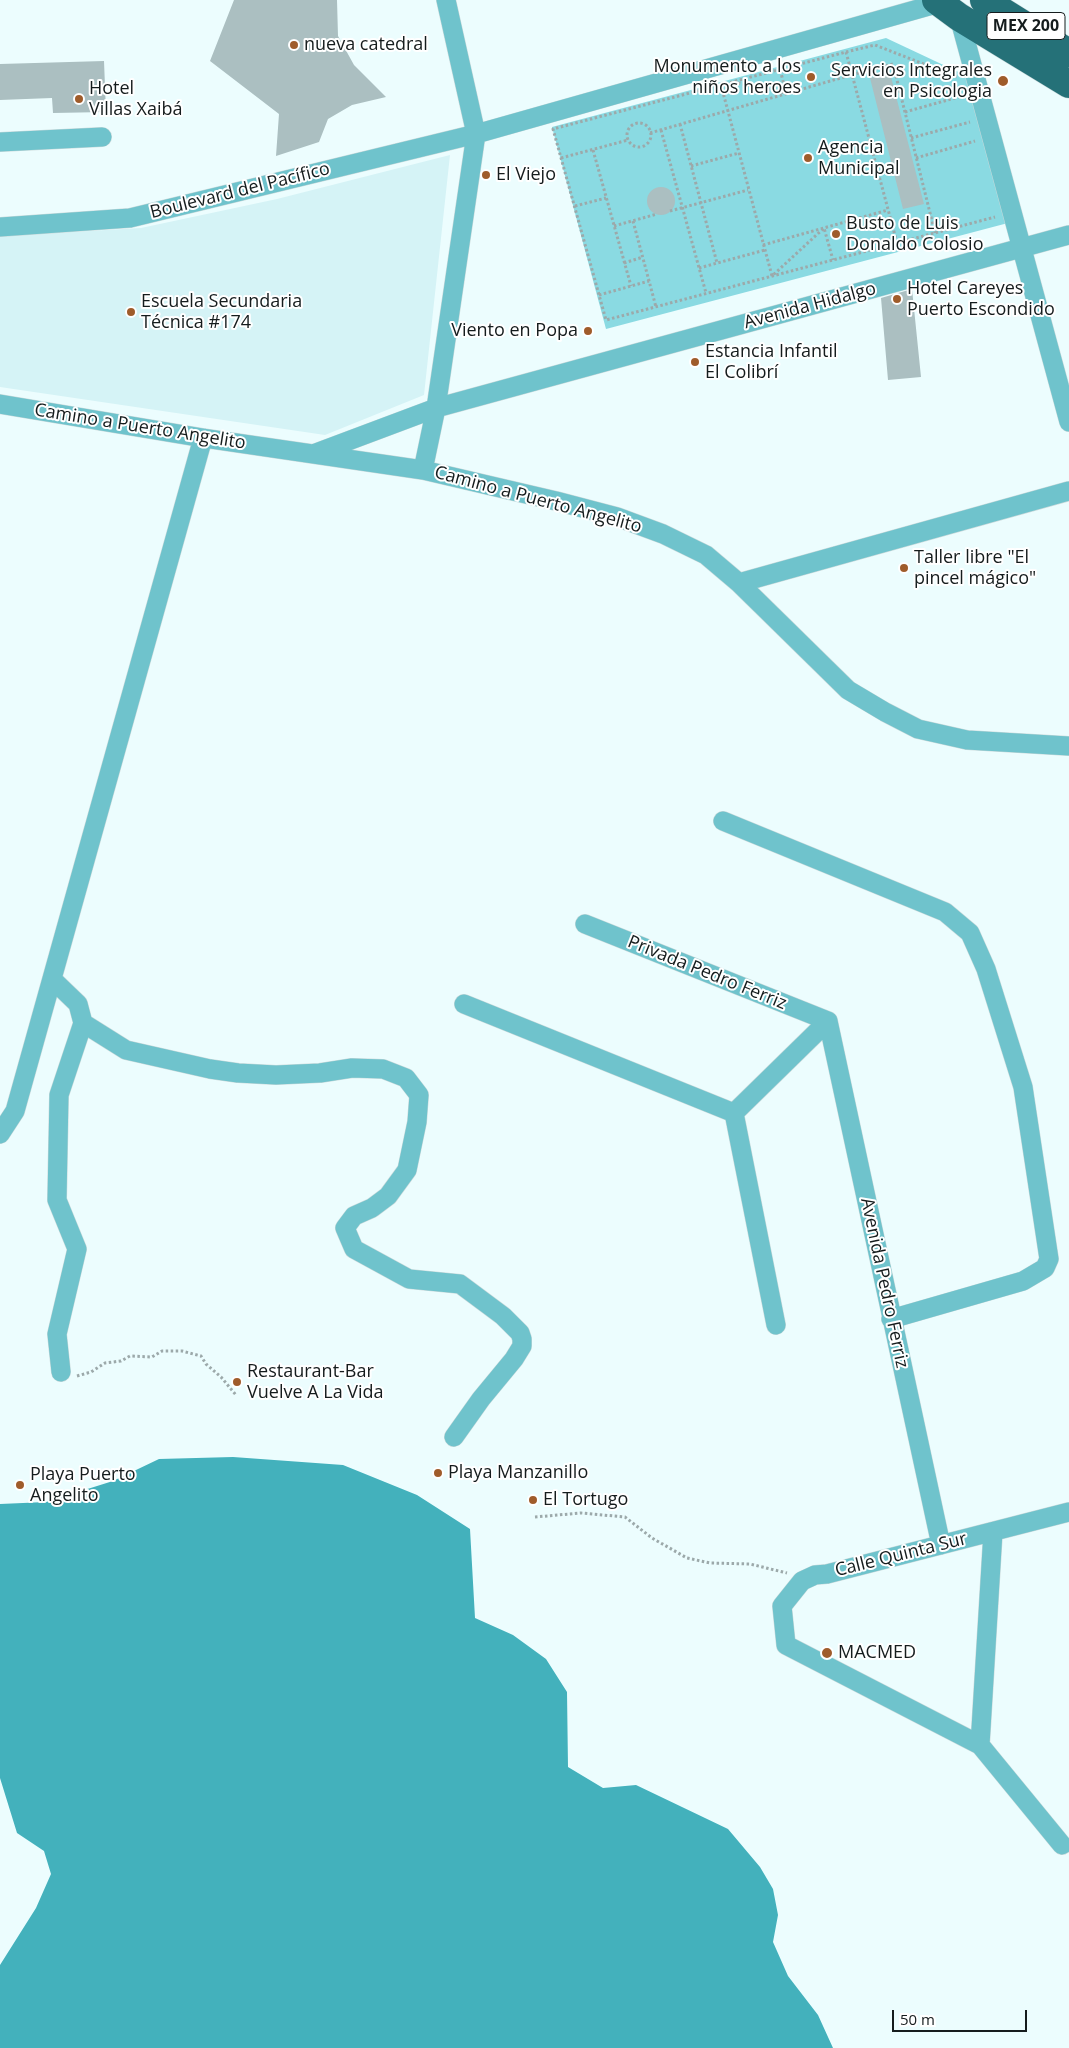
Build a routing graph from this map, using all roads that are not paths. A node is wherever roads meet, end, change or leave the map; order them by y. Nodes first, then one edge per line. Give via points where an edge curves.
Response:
1 (446, 0) edge
2 (984, 0) edge
3 (948, 4) edge
4 (1069, 53) edge
5 (1069, 84) edge
6 (476, 134) junction
7 (102, 137) dead end
8 (0, 142) edge
9 (0, 227) edge
10 (1069, 235) edge
11 (1022, 248) junction
12 (0, 404) edge
13 (436, 408) junction
14 (1069, 422) edge
15 (203, 438) junction
16 (312, 454) junction
17 (424, 470) junction
18 (1069, 491) edge
19 (739, 583) junction
20 (1069, 746) edge
21 (723, 821) dead end
22 (585, 924) dead end
23 (52, 979) junction
24 (464, 1004) dead end
25 (828, 1021) junction
26 (83, 1023) junction
27 (734, 1113) junction
28 (0, 1134) edge
29 (891, 1319) junction
30 (776, 1325) dead end
31 (61, 1372) road end
32 (454, 1437) dead end
33 (1069, 1512) edge
34 (993, 1532) junction
35 (941, 1545) junction
36 (980, 1745) junction
37 (1062, 1845) dead end

1 - 6 street
2 - 4 highway, MEX 200
3 - 5 highway, MEX 200
3 - 6 street, Boulevard del Pacífico
3 - 11 street
6 - 9 street, Boulevard del Pacífico via 130,218
6 - 13 street
7 - 8 street
10 - 11 street, Avenida Hidalgo
11 - 13 street, Avenida Hidalgo
11 - 14 street
12 - 15 street, Camino a Puerto Angelito
13 - 16 street, Avenida Hidalgo
13 - 17 street
15 - 16 street, Camino a Puerto Angelito
15 - 23 street
16 - 17 street, Camino a Puerto Angelito
17 - 19 street, Camino a Puerto Angelito via 617,517 706,555
18 - 19 street
19 - 20 street, Camino a Puerto Angelito via 848,690 918,729 967,740
21 - 29 street via 945,912 970,933 986,969 1023,1087 1049,1259 1045,1268 1023,1281
22 - 25 street, Privada Pedro Ferriz
23 - 26 street via 78,1004
23 - 28 street via 15,1111
24 - 27 street
25 - 27 street
25 - 29 street, Avenida Pedro Ferriz
26 - 31 street via 59,1096 57,1200 77,1249 57,1334
26 - 32 street via 126,1050 210,1069 276,1075 352,1068 383,1069 406,1078 419,1094 407,1170 388,1196 354,1216 345,1228 354,1249 409,1279 460,1284 504,1316 522,1339 522,1346 514,1359
27 - 30 street
29 - 35 street, Avenida Pedro Ferriz
33 - 34 street, Calle Quinta Sur
34 - 35 street, Calle Quinta Sur
34 - 36 street
35 - 36 street, Calle Quinta Sur via 815,1575 802,1581 782,1606 786,1645
36 - 37 street

